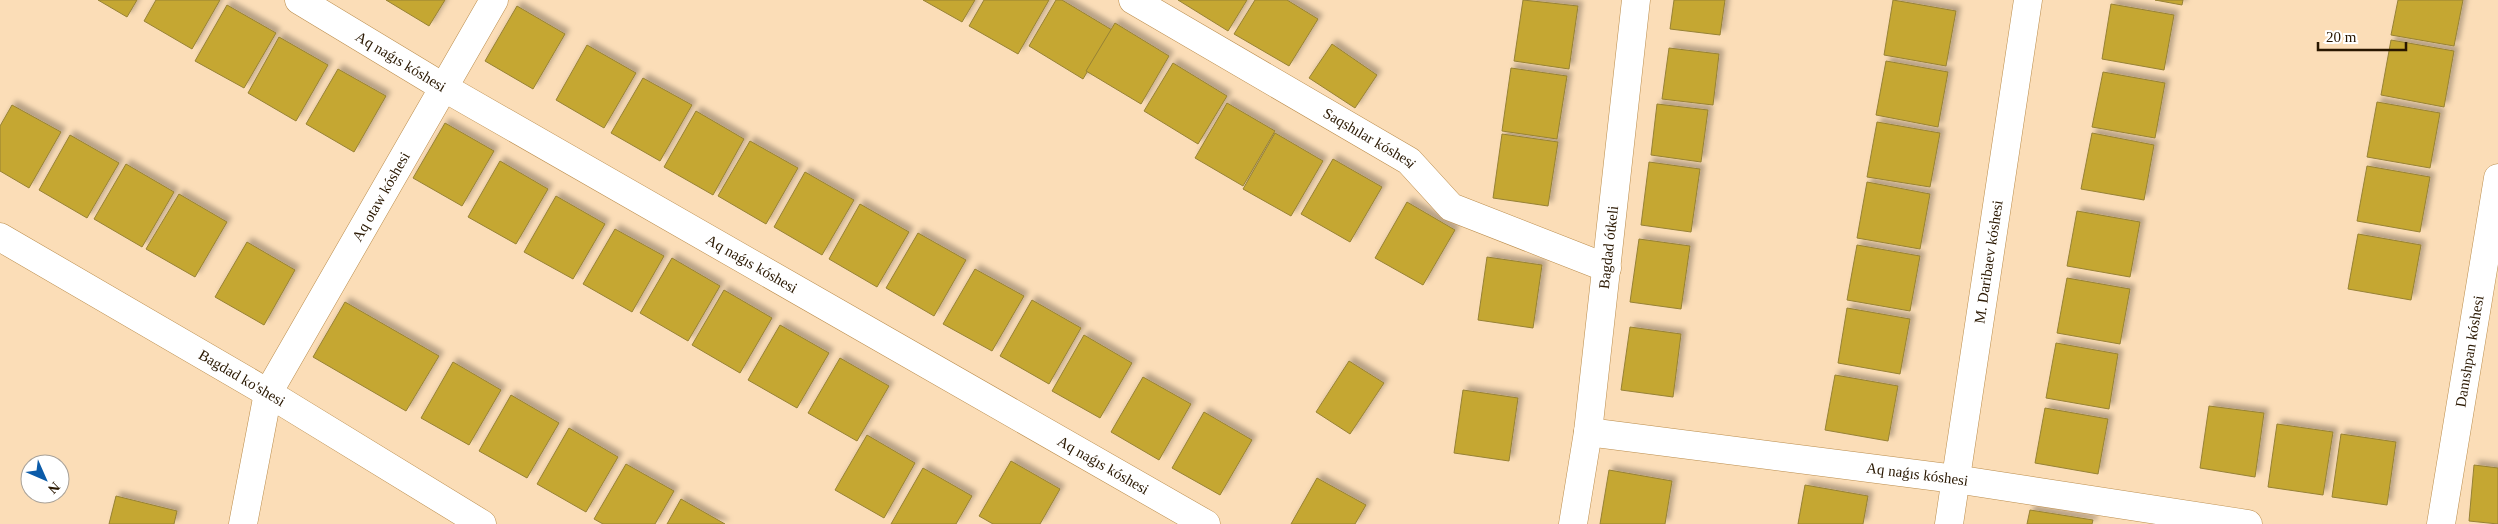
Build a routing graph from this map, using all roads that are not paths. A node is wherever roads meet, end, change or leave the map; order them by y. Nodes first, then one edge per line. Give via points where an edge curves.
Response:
1 (299, 0) edge
2 (494, 0) edge
3 (1132, 0) edge
4 (1636, 0) edge
5 (2028, 0) edge
6 (443, 86) junction
7 (2498, 178) edge
8 (0, 238) edge
9 (1607, 268) junction
10 (268, 393) junction
11 (1588, 432) junction
12 (1955, 480) junction
13 (243, 524) edge
14 (482, 524) edge
15 (1206, 524) edge
16 (1573, 524) edge
17 (1949, 524) edge
18 (2248, 524) edge
19 (2441, 524) edge

1 - 6 street, Aq naǵıs kóshesi
2 - 6 street, Aq otaw kóshesi
3 - 9 street, Saqshılar kóshesi via 1409,161 1451,207
4 - 9 street, Bagdad ótkeli
5 - 12 street, M. Daribaev kóshesi
6 - 10 street, Aq otaw kóshesi
6 - 15 street, Aq naǵıs kóshesi
7 - 19 street, Danıshpan kóshesi
8 - 10 street, Bagdad ko'shesi
9 - 11 street, Bagdad ótkeli
10 - 13 street, Aq otaw kóshesi
10 - 14 street, Bagdad ko'shesi
11 - 12 street, Aq naǵıs kóshesi
11 - 16 street, Bagdad ótkeli
12 - 17 street, M. Daribaev kóshesi
12 - 18 street, Aq naǵıs kóshesi

